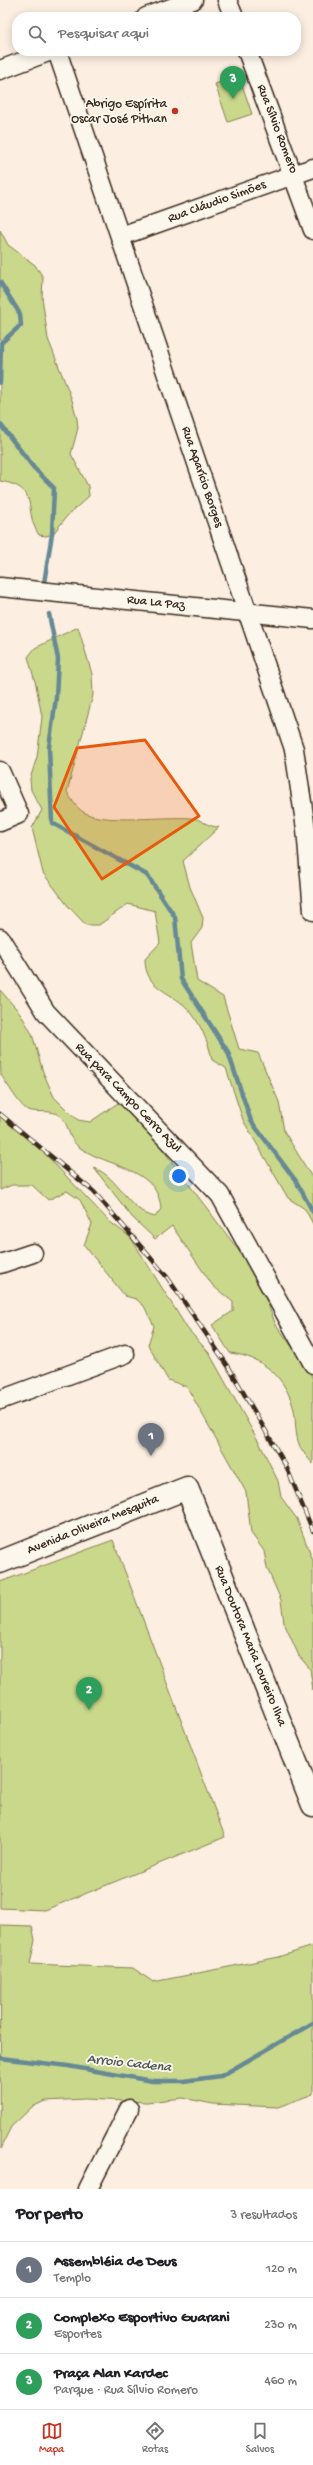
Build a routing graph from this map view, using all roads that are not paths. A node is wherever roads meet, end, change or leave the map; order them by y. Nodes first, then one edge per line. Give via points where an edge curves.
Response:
1 (193, 0) edge
2 (228, 0) edge
3 (160, 12) edge
4 (232, 12) edge
5 (38, 56) edge
6 (59, 56) edge
7 (249, 56) edge
8 (0, 70) edge
9 (313, 168) edge
10 (294, 174) junction
11 (313, 230) edge
12 (121, 236) junction
13 (0, 587) edge
14 (247, 612) junction
15 (313, 618) edge
16 (0, 771) edge
17 (0, 822) edge
18 (313, 911) edge
19 (0, 938) edge
20 (33, 1253) dead end
21 (0, 1264) edge
22 (125, 1354) dead end
23 (313, 1364) edge
24 (0, 1400) edge
25 (186, 1488) joint
26 (0, 1562) edge
27 (313, 1805) edge
28 (129, 2110) dead end
29 (88, 2189) edge

1 - 3 street
2 - 4 street
5 - 8 street
6 - 12 street, Rua Aparício Borges
7 - 10 street, Rua Sílvio Romero
9 - 10 street, Rua Cláudio Simões
10 - 11 street, Rua Sílvio Romero
10 - 12 street, Rua Cláudio Simões
12 - 14 street, Rua Aparício Borges
13 - 14 street, Rua La Paz
14 - 15 street, Rua La Paz
14 - 18 street, Rua Aparício Borges via 294,749 306,829
16 - 17 street via 19,814
19 - 23 street, Rua para Campo Cerro Azul via 46,1012 220,1194
20 - 21 street
22 - 24 street
25 - 26 street, Avenida Oliveira Mesquita
25 - 27 street, Rua Doutora Maria Loureiro Ilha
28 - 29 street

